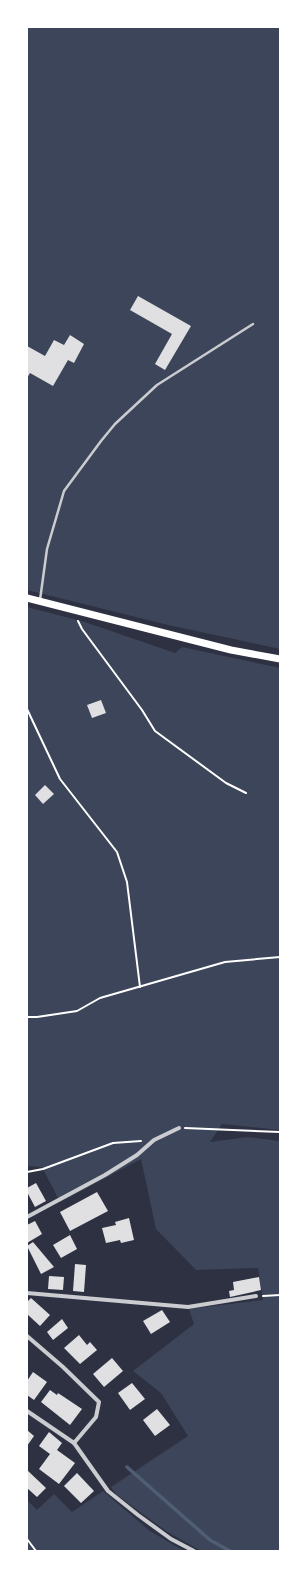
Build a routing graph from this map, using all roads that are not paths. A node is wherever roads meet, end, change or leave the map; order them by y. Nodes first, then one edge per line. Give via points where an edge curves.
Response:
1 (253, 324) dead end
2 (27, 598) edge
3 (40, 602) junction
4 (280, 659) edge
5 (179, 1128) road end
6 (27, 1217) edge
7 (27, 1293) edge
8 (256, 1296) road end
9 (27, 1336) edge
10 (27, 1411) edge
11 (74, 1443) junction
12 (194, 1551) edge

1 - 3 lane via 157,385 115,424 101,441 64,491 47,549
2 - 3 main road
3 - 4 main road via 231,650
5 - 6 street via 154,1140 137,1155 105,1175
7 - 8 street via 188,1307
9 - 11 street via 99,1402 96,1417
10 - 11 street
11 - 12 street via 108,1491 170,1539

